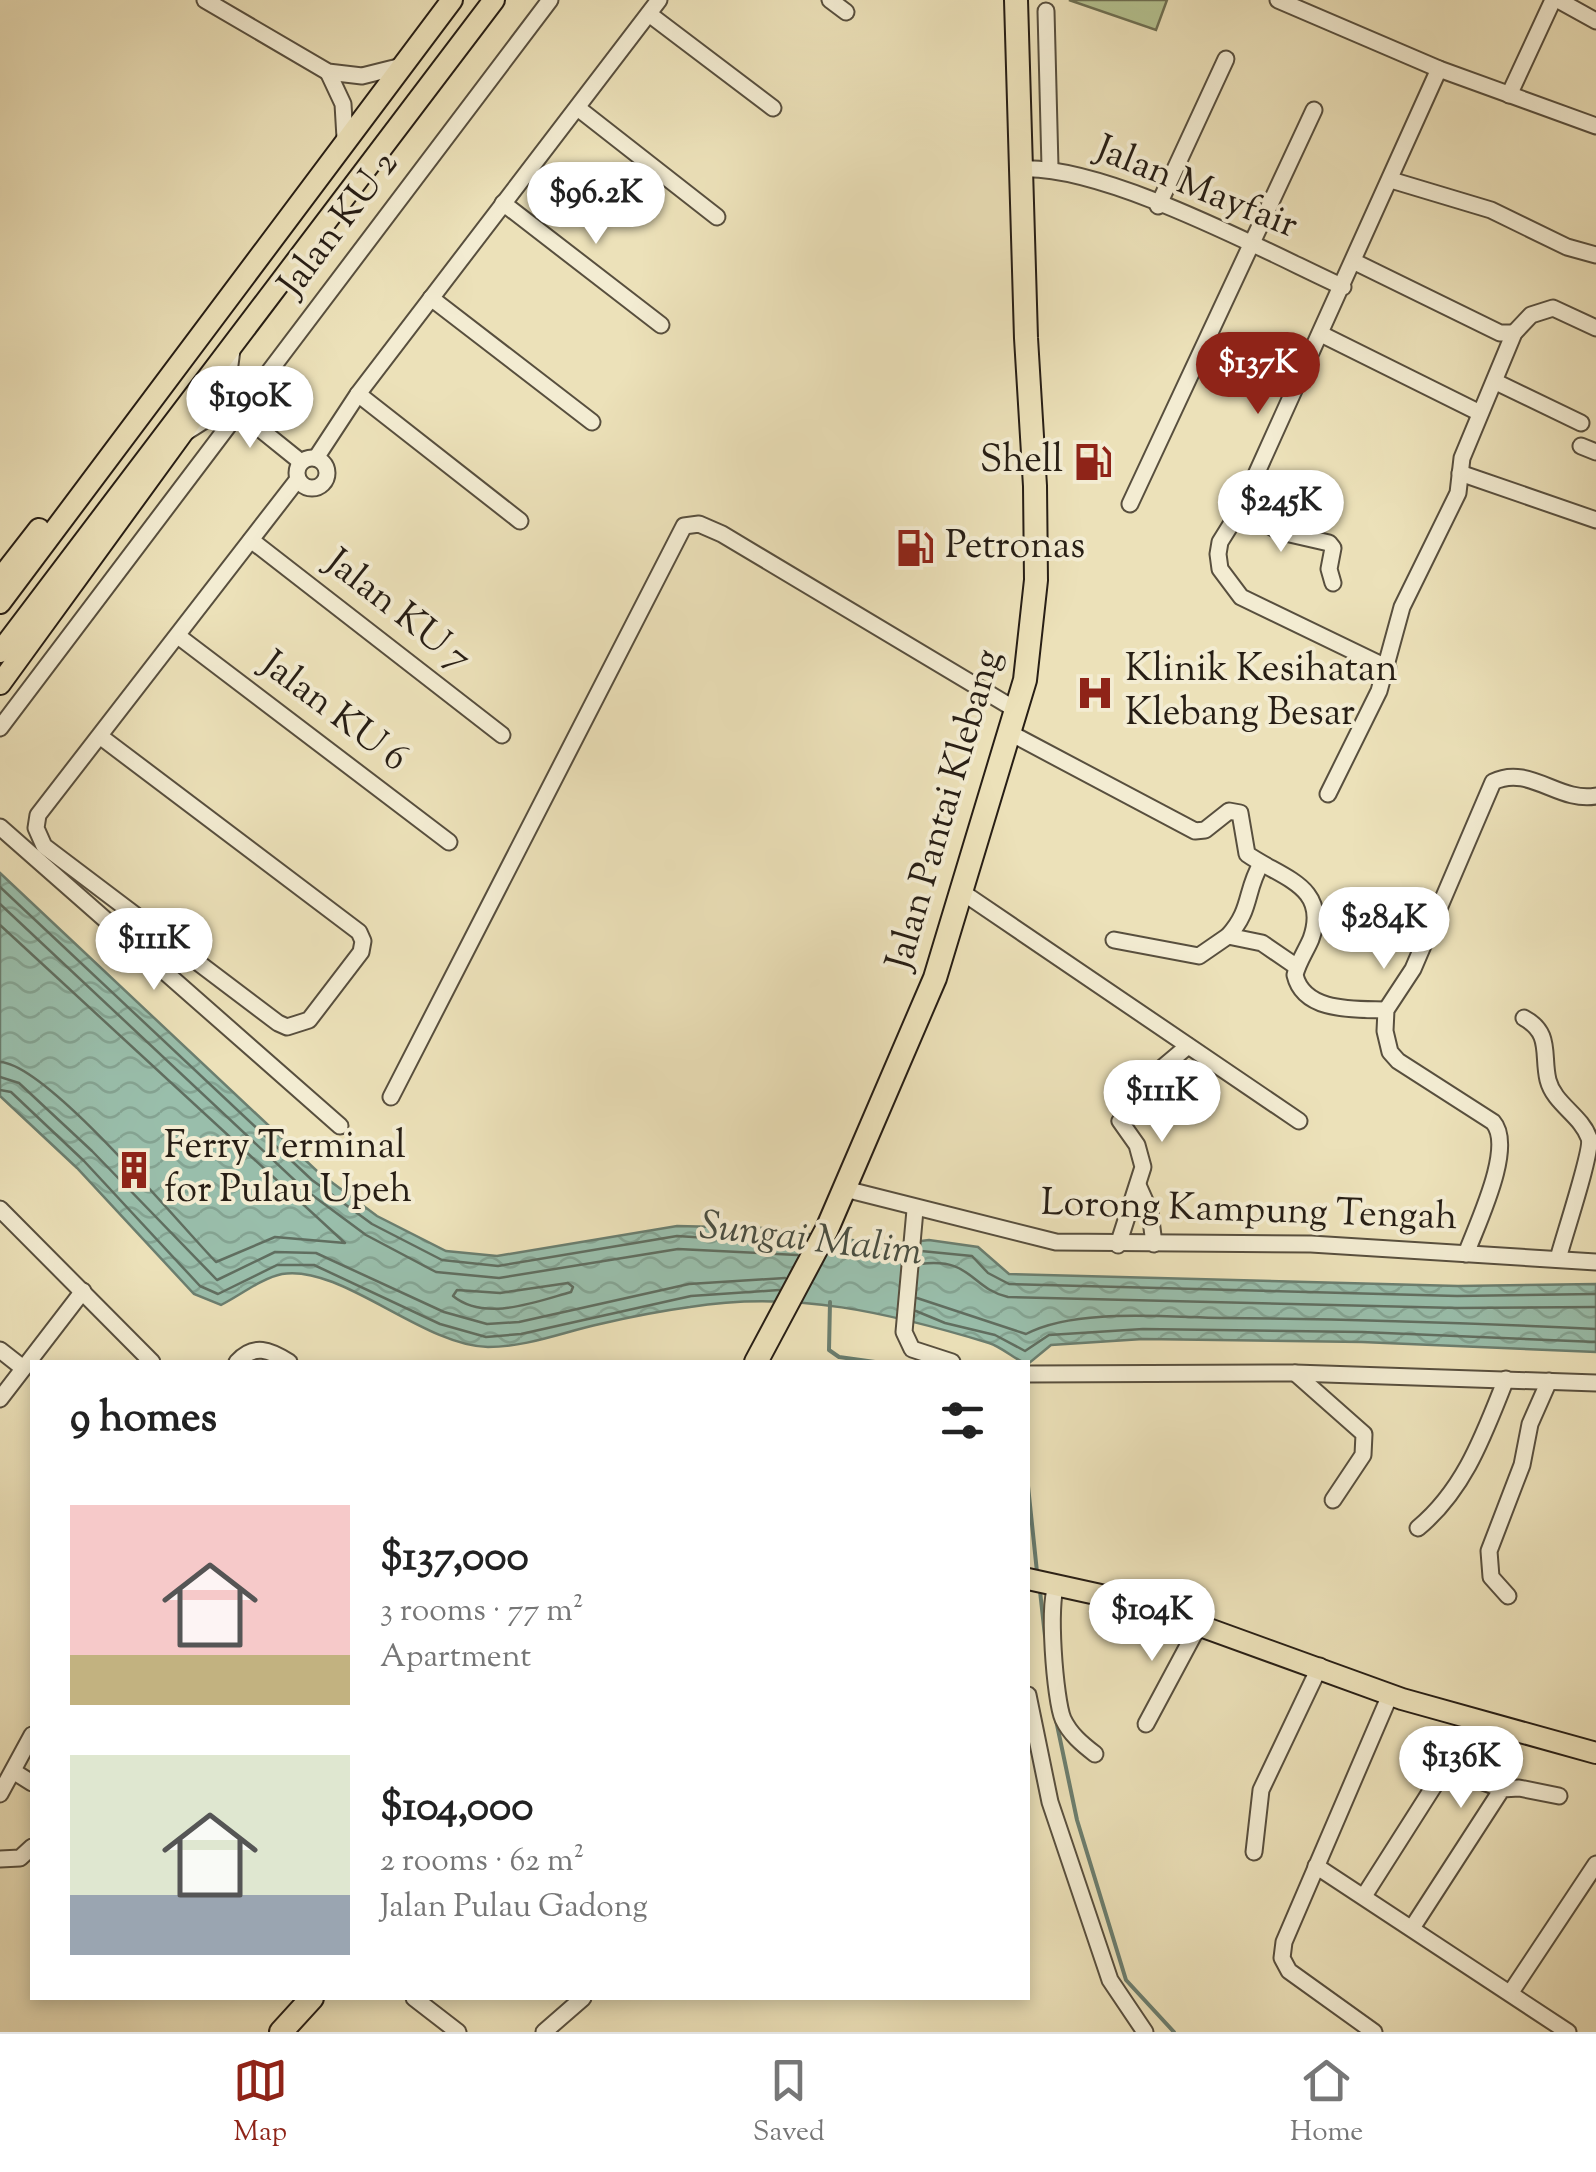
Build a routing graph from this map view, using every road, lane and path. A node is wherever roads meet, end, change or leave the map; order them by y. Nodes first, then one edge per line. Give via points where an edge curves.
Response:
1 (205, 0) edge
2 (452, 0) edge
3 (494, 0) edge
4 (550, 0) edge
5 (660, 0) edge
6 (830, 0) edge
7 (1016, 0) edge
8 (1278, 0) edge
9 (1555, 0) edge
10 (1046, 11) dead end
11 (846, 12) dead end
12 (649, 14) junction
13 (1596, 21) edge
14 (1226, 59) dead end
15 (398, 68) junction
16 (1439, 69) junction
17 (328, 72) junction
18 (1509, 95) junction
19 (773, 108) dead end
20 (579, 109) junction
21 (1314, 110) dead end
22 (1596, 126) edge
23 (345, 138) junction
24 (1050, 168) junction
25 (1020, 169) junction
26 (1390, 180) junction
27 (503, 204) junction
28 (1158, 206) junction
29 (718, 216) dead end
30 (1250, 244) junction
31 (1596, 255) edge
32 (1354, 262) junction
33 (1343, 287) junction
34 (430, 298) junction
35 (661, 326) dead end
36 (1596, 328) edge
37 (1514, 333) junction
38 (1321, 334) junction
39 (232, 350) junction
40 (1496, 382) junction
41 (358, 394) junction
42 (154, 402) junction
43 (239, 412) junction
44 (1480, 413) junction
45 (592, 422) dead end
46 (1582, 423) dead end
47 (184, 434) junction
48 (305, 466) junction
49 (1460, 473) junction
50 (1130, 504) dead end
51 (1240, 510) junction
52 (520, 520) dead end
53 (1596, 520) edge
54 (251, 540) junction
55 (0, 579) edge
56 (1332, 583) dead end
57 (0, 602) edge
58 (178, 636) junction
59 (0, 652) edge
60 (1388, 668) junction
61 (0, 684) edge
62 (1018, 711) junction
63 (0, 728) edge
64 (502, 734) dead end
65 (1012, 734) junction
66 (101, 737) junction
67 (1328, 794) dead end
68 (1596, 796) edge
69 (0, 827) edge
70 (449, 842) dead end
71 (1261, 864) junction
72 (962, 892) junction
73 (1228, 936) junction
74 (1114, 940) dead end
75 (1296, 968) junction
76 (1386, 1010) junction
77 (1524, 1018) dead end
78 (1188, 1046) junction
79 (391, 1096) dead end
80 (1299, 1121) dead end
81 (340, 1126) dead end
82 (1138, 1185) junction
83 (1578, 1186) junction
84 (845, 1189) junction
85 (1596, 1192) edge
86 (0, 1208) edge
87 (915, 1210) junction
88 (1154, 1244) junction
89 (1118, 1245) junction
90 (1466, 1254) junction
91 (1558, 1259) junction
92 (1596, 1262) edge
93 (84, 1292) junction
94 (0, 1350) edge
95 (150, 1360) edge
96 (240, 1360) edge
97 (286, 1360) edge
98 (757, 1360) edge
99 (946, 1360) edge
100 (23, 1368) junction
101 (1295, 1373) junction
102 (1030, 1374) edge
103 (1506, 1379) junction
104 (1549, 1381) junction
105 (1596, 1384) edge
106 (0, 1398) edge
107 (1333, 1500) dead end
108 (1418, 1528) dead end
109 (1044, 1582) edge
110 (1508, 1596) dead end
111 (1199, 1625) junction
112 (1320, 1666) junction
113 (1390, 1695) junction
114 (1030, 1706) edge
115 (1146, 1724) dead end
116 (30, 1739) edge
117 (1595, 1748) edge
118 (1095, 1754) dead end
119 (13, 1771) junction
120 (30, 1782) edge
121 (1502, 1789) junction
122 (0, 1794) edge
123 (1558, 1796) dead end
124 (30, 1849) edge
125 (1254, 1852) dead end
126 (0, 1859) edge
127 (1596, 1864) edge
128 (1316, 1866) junction
129 (1364, 1896) junction
130 (1412, 1928) junction
131 (1510, 1992) junction
132 (310, 2000) edge
133 (417, 2000) edge
134 (581, 2000) edge
135 (1349, 2026) edge
136 (281, 2032) edge
137 (458, 2032) edge
138 (544, 2032) edge
139 (1145, 2032) edge
140 (1374, 2032) edge
141 (1568, 2032) edge

1 - 17 street
2 - 15 main road
3 - 39 main road
4 - 43 street, Jalan KU 2
5 - 12 street
6 - 11 street
7 - 25 highway, Jalan Pantai Klebang
8 - 16 street
9 - 13 street
9 - 18 street
10 - 24 street
12 - 19 street
12 - 20 street
14 - 28 street
15 - 17 street via 362,76
15 - 23 main road
16 - 18 street
16 - 26 street
17 - 23 street via 344,104
18 - 22 street
20 - 27 street
20 - 29 street
21 - 30 street
23 - 42 main road
24 - 25 street, Jalan Mayfair
24 - 28 street, Jalan Mayfair
25 - 62 highway, Jalan Pantai Klebang via 1036,580
26 - 31 street via 1491,210
26 - 32 street
27 - 34 street
27 - 35 street
28 - 30 street, Jalan Mayfair
30 - 33 street, Jalan Mayfair
30 - 50 street
32 - 33 street
32 - 37 street via 1500,333
33 - 38 street
34 - 41 street
34 - 45 street
36 - 37 street via 1553,308 1531,315
37 - 40 street
38 - 44 street
38 - 51 street
39 - 43 street via 226,394
39 - 47 main road
39 - 59 main road
40 - 44 street
40 - 46 street
41 - 48 street
41 - 52 street
42 - 55 main road via 92,460
42 - 57 main road
43 - 47 street via 198,422
43 - 48 street
43 - 63 street, Jalan KU 2
44 - 49 street
47 - 61 main road
48 - 54 street
49 - 53 street
49 - 60 street via 1458,493 1402,607
51 - 56 street via 1281,532 1329,542
51 - 60 street via 1218,554 1220,570 1241,597
54 - 58 street
54 - 64 street, Jalan KU 7
58 - 66 street
58 - 70 street, Jalan KU 6
60 - 67 street
62 - 65 highway, Jalan Pantai Klebang
62 - 79 street via 722,534 684,526
65 - 71 street via 1195,830 1210,828 1229,811 1240,814 1243,849
65 - 72 highway, Jalan Pantai Klebang
66 - 66 street via 38,815 44,846 278,1023 309,1020 360,952 359,932
68 - 76 street via 1514,776 1493,782 1412,968
69 - 81 street
71 - 73 street via 1248,910
71 - 75 street via 1312,897 1315,924
72 - 78 street
72 - 84 highway, Jalan Pantai Klebang via 934,978
73 - 74 street via 1198,956
73 - 75 street via 1262,943
75 - 76 street via 1297,984 1318,1001
76 - 90 street via 1390,1052 1494,1122 1502,1136
77 - 83 street via 1546,1046 1551,1088 1589,1137
78 - 80 street
78 - 82 street via 1156,1073 1120,1121 1141,1155
82 - 88 street
82 - 89 street
83 - 85 street
83 - 91 street
84 - 87 street, Lorong Kampung Tengah
84 - 98 highway, Jalan Pantai Klebang
86 - 93 street
87 - 89 street, Lorong Kampung Tengah via 1042,1239
87 - 99 street via 904,1332 912,1349
88 - 89 street, Lorong Kampung Tengah
88 - 90 street, Lorong Kampung Tengah via 1311,1244
90 - 91 street, Lorong Kampung Tengah
91 - 92 street, Lorong Kampung Tengah
93 - 95 street
93 - 100 street
94 - 100 street
96 - 97 street via 254,1350
100 - 106 street
101 - 102 street
101 - 103 street
101 - 107 street via 1364,1434 1363,1455
103 - 104 street
103 - 108 street via 1464,1474
104 - 105 street
104 - 110 street via 1489,1551 1491,1577
109 - 111 main road
109 - 118 street via 1052,1592 1062,1716
111 - 112 main road
111 - 115 street
112 - 113 main road
112 - 125 street via 1261,1790
113 - 117 main road
113 - 128 street
114 - 139 street via 1050,1802 1110,1980
116 - 119 street
119 - 120 street
119 - 122 street
121 - 123 street
121 - 129 street via 1462,1774 1441,1774
121 - 130 street
124 - 126 street via 20,1858
127 - 131 street
128 - 129 street
128 - 135 street via 1282,1958
129 - 130 street
130 - 131 street
131 - 141 street
132 - 136 highway
133 - 137 street
134 - 138 street
135 - 140 street

